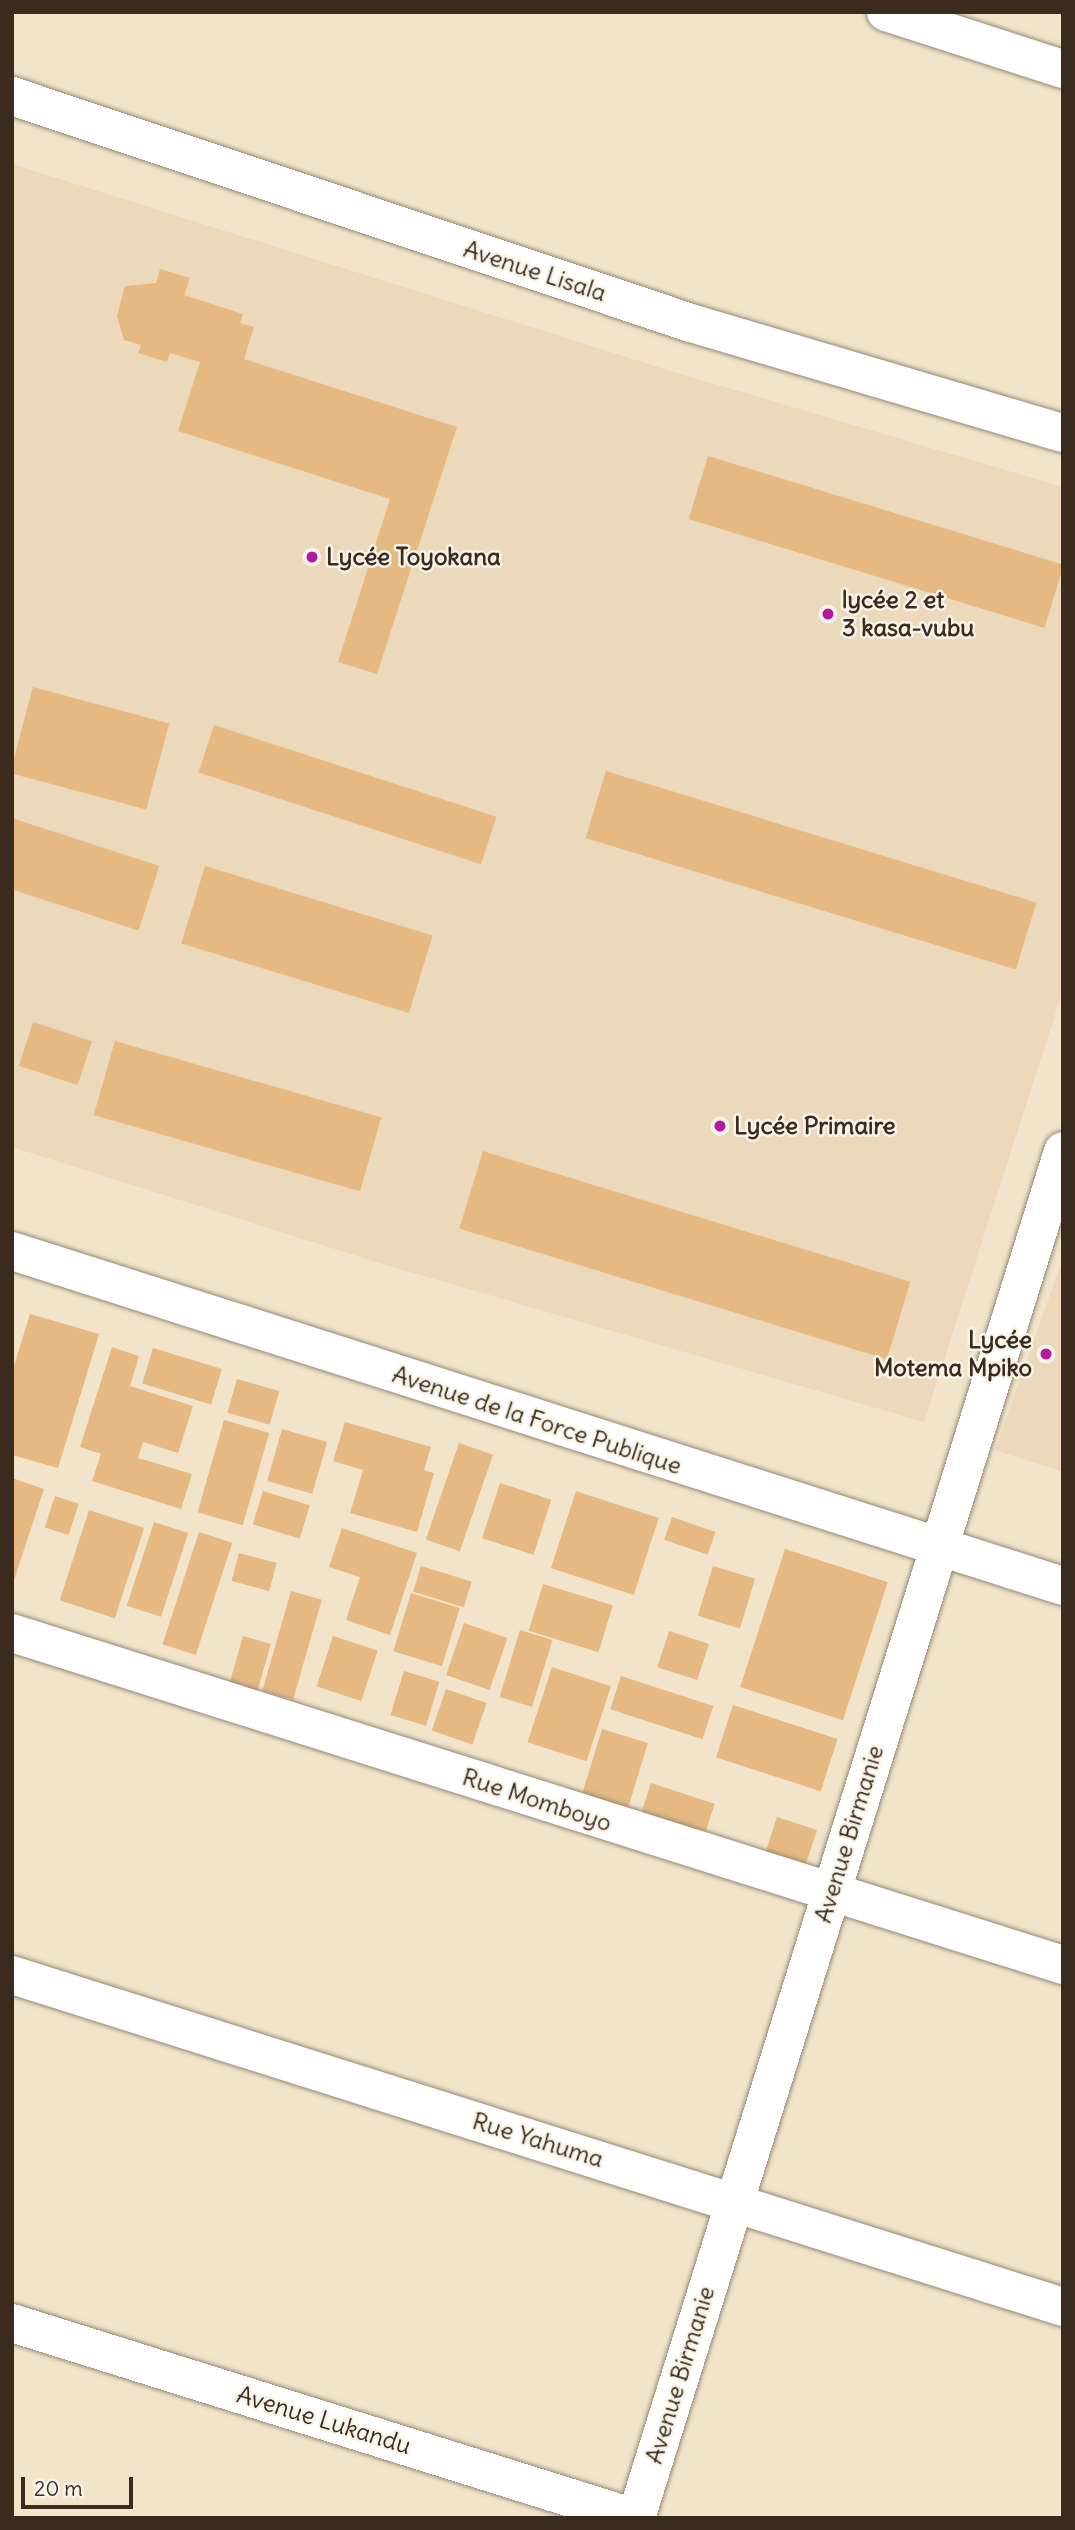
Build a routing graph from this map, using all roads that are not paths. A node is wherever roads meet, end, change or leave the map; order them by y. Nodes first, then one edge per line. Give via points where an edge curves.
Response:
1 (886, 12) edge
2 (1063, 69) edge
3 (12, 96) edge
4 (1063, 433) edge
5 (1063, 1151) edge
6 (12, 1251) edge
7 (937, 1548) junction
8 (1063, 1586) edge
9 (12, 1633) edge
10 (831, 1894) junction
11 (1063, 1965) edge
12 (12, 1975) edge
13 (734, 2202) junction
14 (1063, 2307) edge
15 (12, 2323) edge
16 (635, 2518) edge

1 - 2 street
3 - 4 street, Avenue Lisala via 691,323
5 - 7 street, Avenue Birmanie
6 - 7 street, Avenue de la Force Publique
7 - 8 street, Avenue de la Force Publique
7 - 10 street, Avenue Birmanie
9 - 10 street, Rue Momboyo
10 - 11 street, Rue Momboyo
10 - 13 street, Avenue Birmanie
12 - 13 street, Rue Yahuma
13 - 14 street, Rue Yahuma
13 - 16 street, Avenue Birmanie
15 - 16 street, Avenue Lukandu

